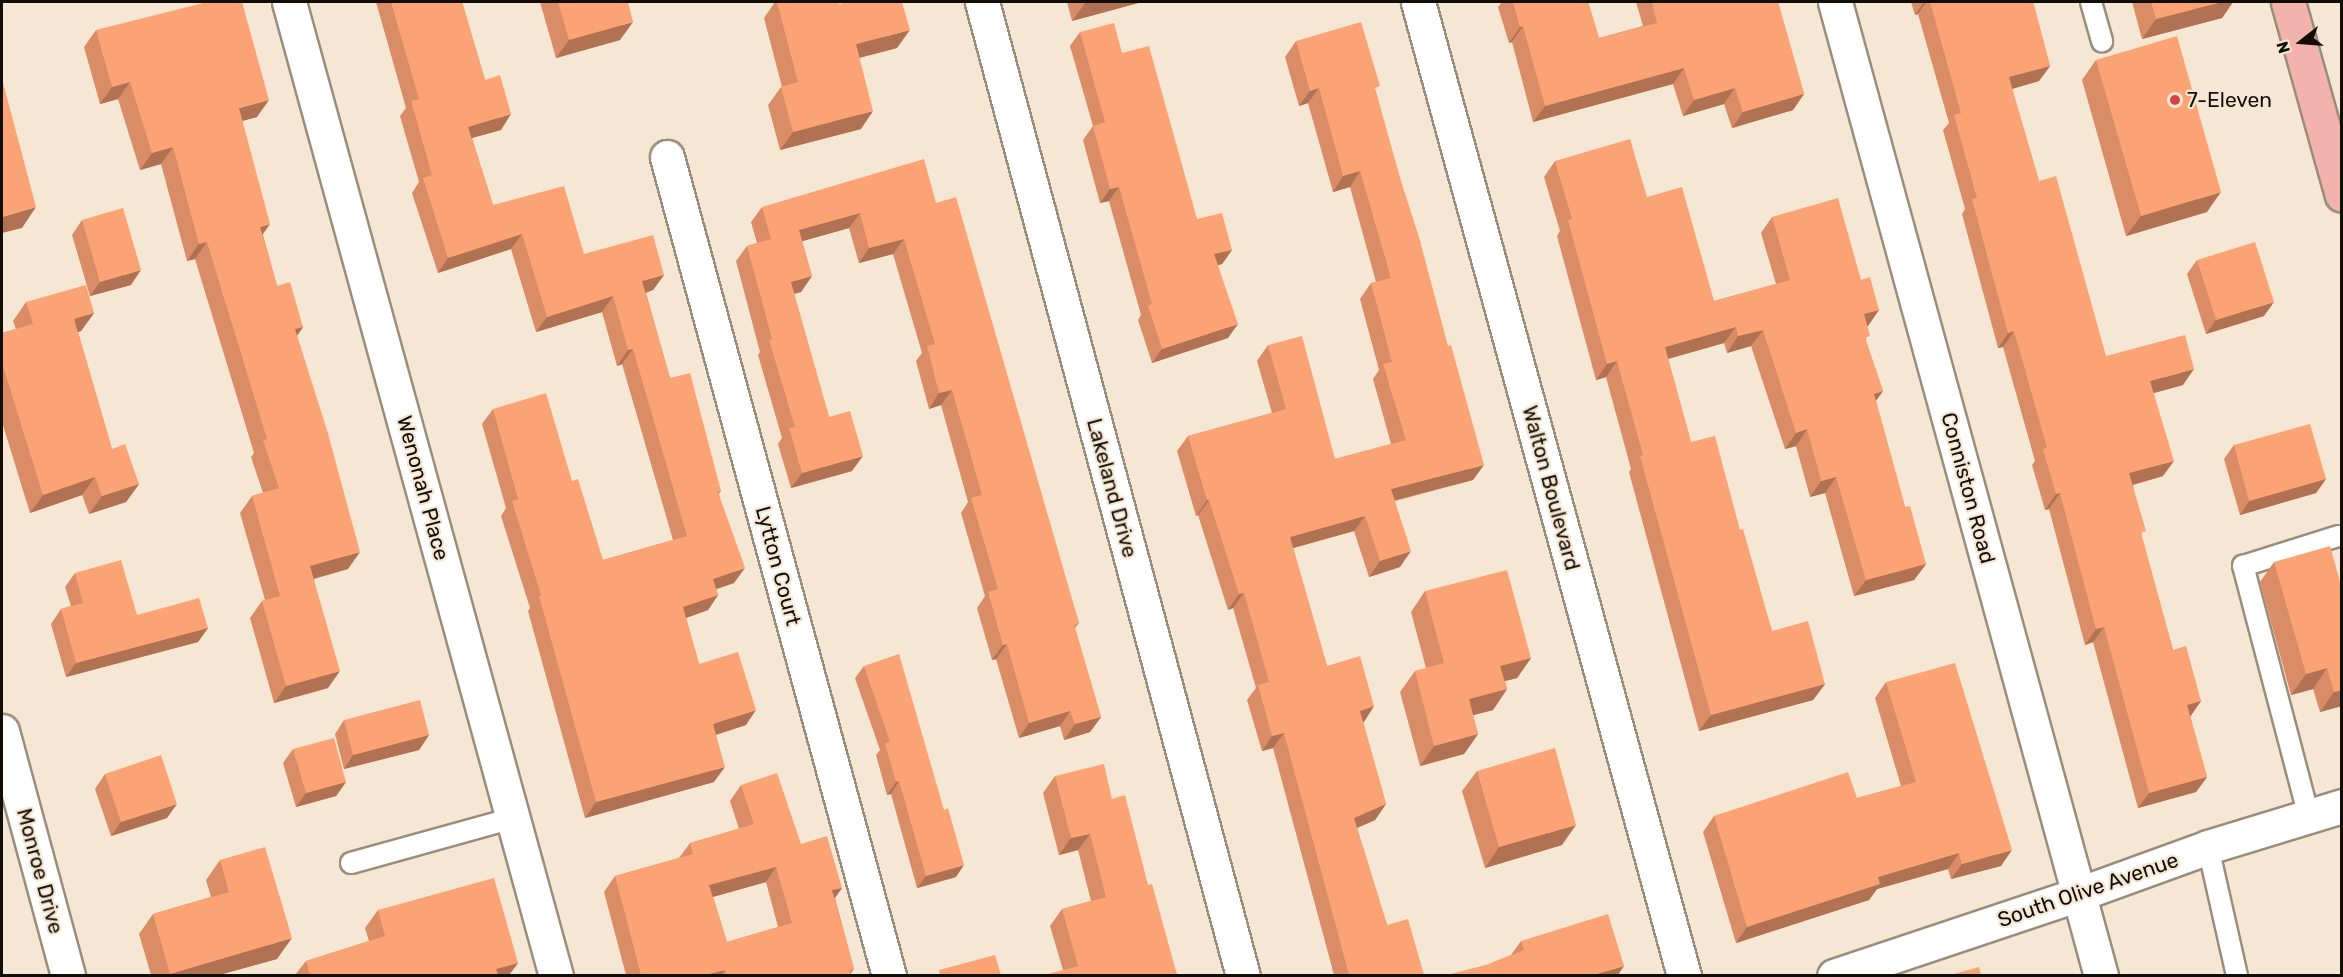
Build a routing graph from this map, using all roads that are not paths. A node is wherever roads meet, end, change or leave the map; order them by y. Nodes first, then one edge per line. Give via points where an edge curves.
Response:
1 (289, 2) edge
2 (982, 2) edge
3 (1418, 2) edge
4 (1835, 2) edge
5 (2091, 2) edge
6 (2288, 2) edge
7 (2102, 41) dead end
8 (667, 157) dead end
9 (2340, 183) edge
10 (2340, 537) edge
11 (2, 731) edge
12 (2342, 806) edge
13 (2309, 817) junction
14 (513, 818) junction
15 (2208, 847) junction
16 (351, 863) dead end
17 (2079, 894) junction
18 (68, 975) edge
19 (556, 975) edge
20 (889, 975) edge
21 (1243, 975) edge
22 (1684, 975) edge
23 (1834, 975) edge
24 (2101, 975) edge
25 (2237, 975) edge

1 - 14 street, Wenonah Place
2 - 21 street, Lakeland Drive
3 - 22 street, Walton Boulevard
4 - 17 street, Conniston Road
5 - 7 lane
6 - 9 main road
8 - 20 street, Lytton Court
10 - 13 lane via 2243,566
11 - 18 street, Monroe Drive
12 - 13 street, South Olive Avenue
13 - 15 street, South Olive Avenue
14 - 16 lane
14 - 19 street, Wenonah Place
15 - 17 street, South Olive Avenue
15 - 25 lane
17 - 23 street, South Olive Avenue
17 - 24 street, Conniston Road

